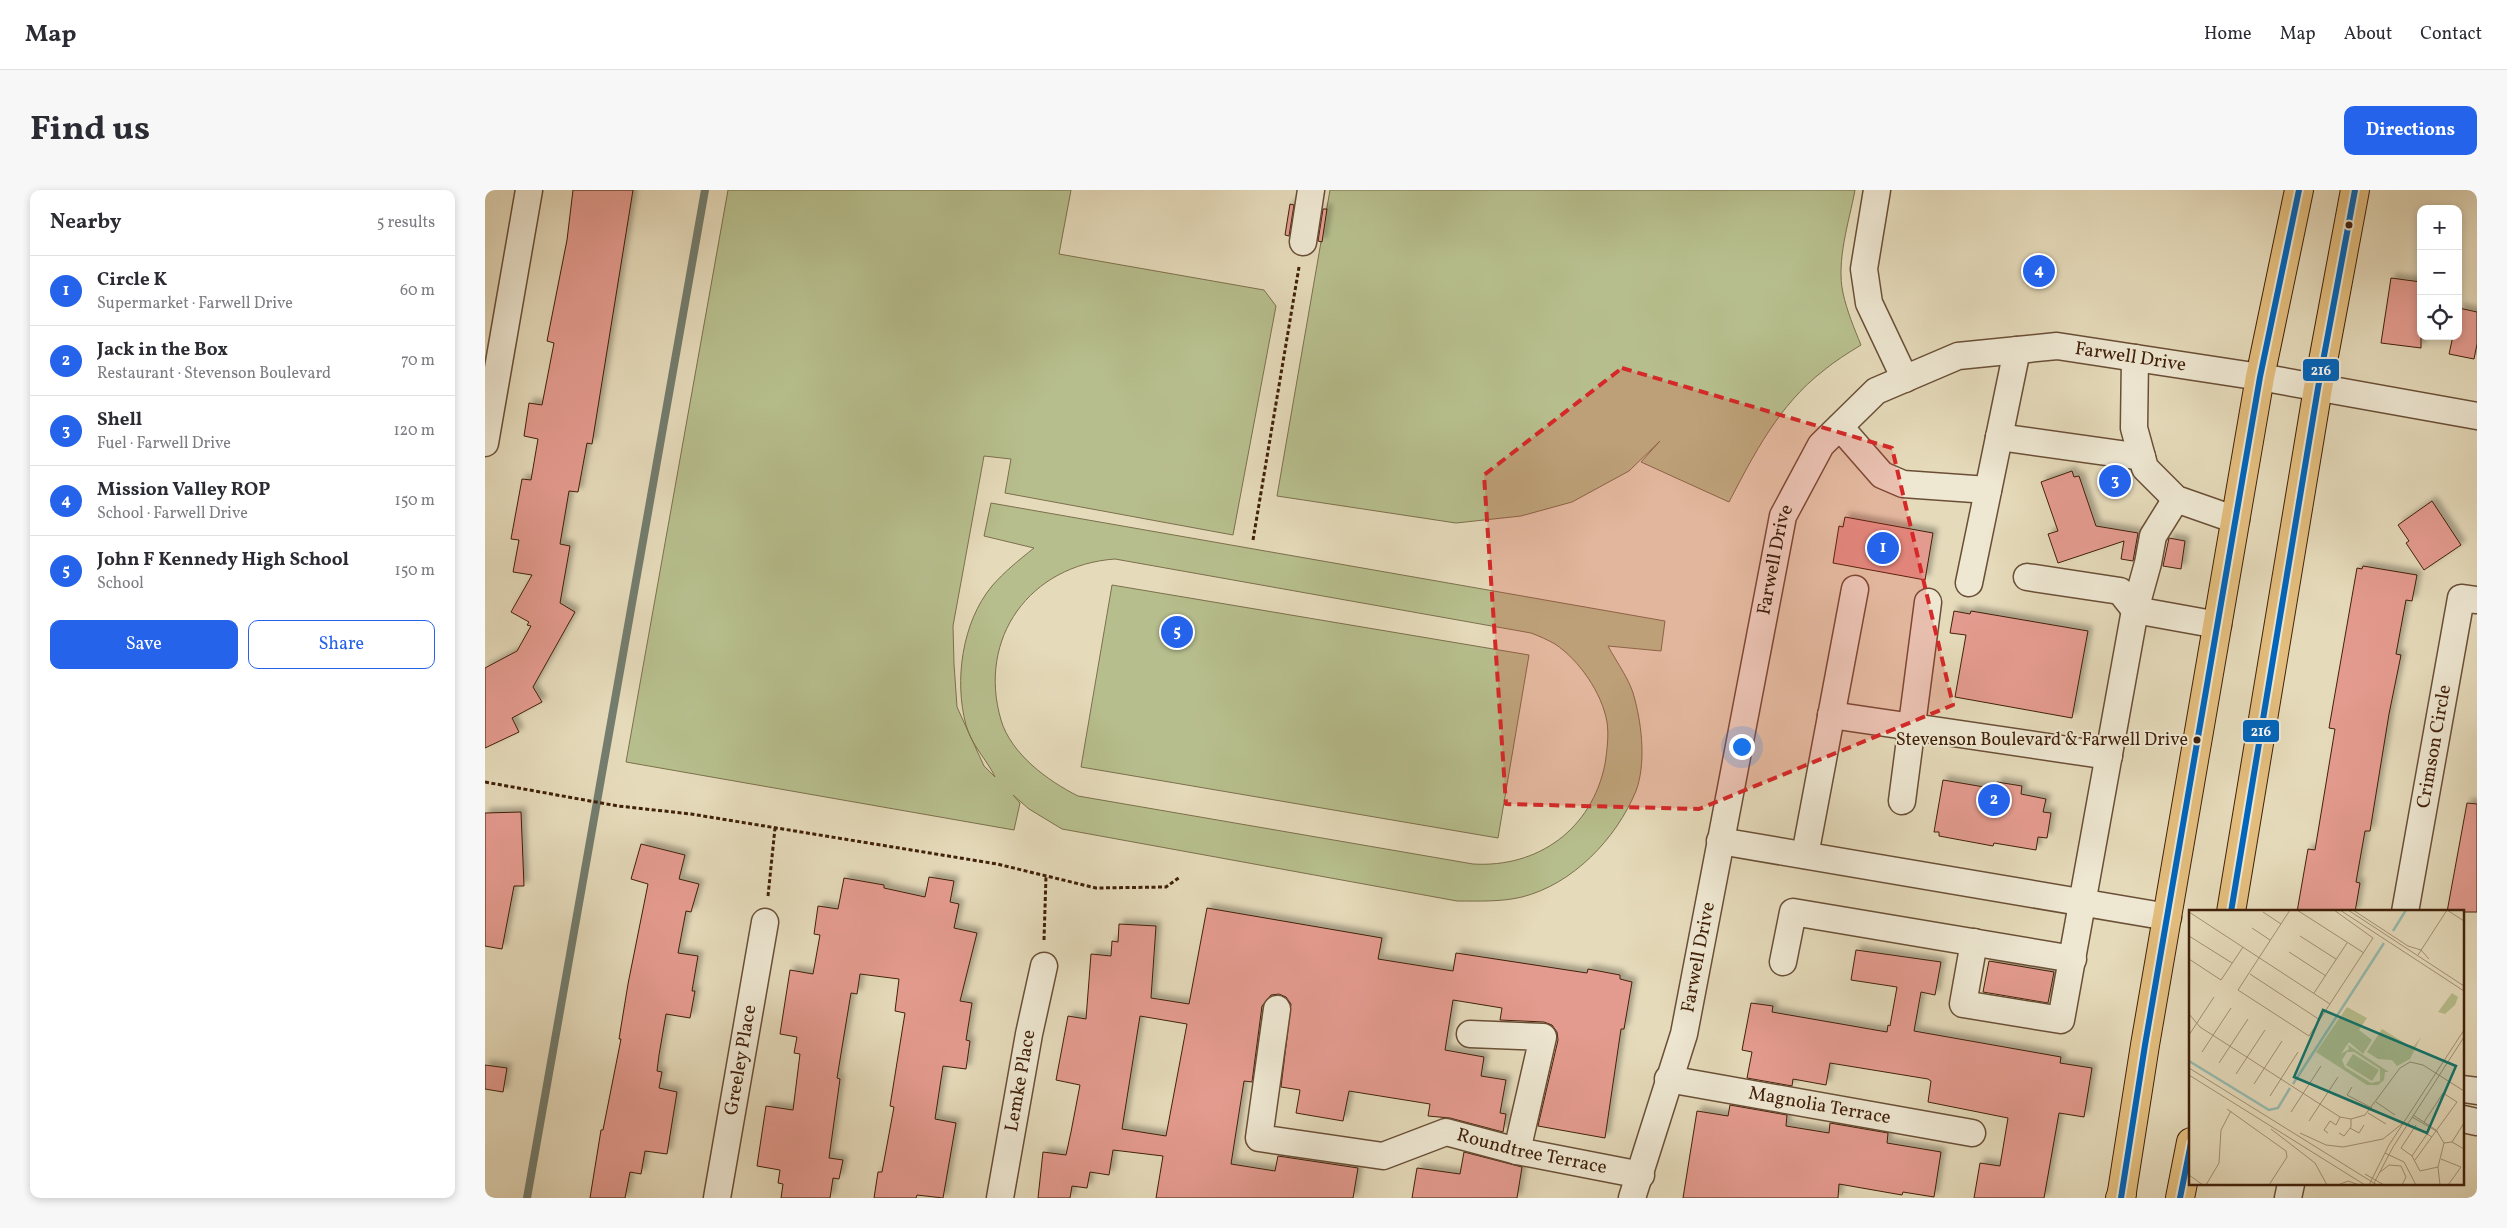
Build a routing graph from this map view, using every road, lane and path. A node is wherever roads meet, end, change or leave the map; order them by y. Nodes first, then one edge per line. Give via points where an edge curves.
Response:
1 (529, 190) edge
2 (1311, 190) edge
3 (1877, 190) edge
4 (2299, 190) edge
5 (2355, 190) edge
6 (1303, 242) joint
7 (495, 333) edge
8 (2017, 350) junction
9 (2135, 358) junction
10 (2261, 377) junction
11 (1905, 379) junction
12 (2319, 388) junction
13 (2477, 416) edge
14 (1840, 427) junction
15 (1999, 437) junction
16 (485, 443) edge
17 (2142, 457) junction
18 (1988, 490) junction
19 (2176, 499) junction
20 (2236, 520) junction
21 (1253, 540) dead end
22 (2027, 577) dead end
23 (1969, 583) dead end
24 (1855, 589) dead end
25 (2477, 600) edge
26 (1928, 602) dead end
27 (2135, 610) junction
28 (2218, 625) junction
29 (1831, 715) junction
30 (1912, 727) junction
31 (2109, 756) junction
32 (485, 782) edge
33 (1902, 801) dead end
34 (775, 828) junction
35 (1721, 840) junction
36 (1805, 855) junction
37 (1047, 876) junction
38 (1180, 877) dead end
39 (2083, 902) junction
40 (2231, 910) edge
41 (2405, 910) edge
42 (2168, 917) junction
43 (765, 922) joint
44 (1974, 942) junction
45 (2073, 959) junction
46 (1783, 962) dead end
47 (1044, 966) joint
48 (1277, 1009) dead end
49 (1470, 1034) dead end
50 (1668, 1079) junction
51 (1972, 1133) dead end
52 (1517, 1151) junction
53 (2189, 1152) edge
54 (1637, 1186) edge
55 (2121, 1196) edge
56 (717, 1198) edge
57 (1000, 1198) edge
58 (2180, 1198) edge

1 - 7 street
2 - 6 street
3 - 11 street via 1864,269 1869,303
4 - 10 main road
5 - 12 main road
6 - 21 path
7 - 16 street
8 - 9 street, Farwell Drive via 2057,346
8 - 11 street, Farwell Drive via 1958,356
8 - 15 street
9 - 10 street, Farwell Drive
9 - 17 street via 2134,428
10 - 12 street, Farwell Drive
10 - 20 main road
11 - 14 street, Farwell Drive via 1876,391
12 - 13 street, Farwell Drive
12 - 40 main road
14 - 18 street via 1882,474 1903,484
14 - 35 street, Farwell Drive via 1821,445 1783,516
15 - 17 street
15 - 18 street
17 - 19 street via 2145,468
18 - 23 street
19 - 20 street
19 - 27 street via 2153,536
20 - 28 main road
22 - 27 street via 2120,591
24 - 29 street
25 - 41 street, Crimson Circle via 2461,598
26 - 30 street
27 - 28 street
27 - 31 street
28 - 42 main road
29 - 30 street
29 - 36 street
30 - 31 street
30 - 33 street
31 - 39 street
32 - 34 path via 618,806
34 - 37 path via 997,864
34 - 43 path
35 - 36 street
35 - 50 street, Farwell Drive via 1684,1034
36 - 39 street
37 - 38 path via 1096,888 1166,887
37 - 47 path
39 - 42 street
39 - 45 street
42 - 55 main road
43 - 56 street, Greeley Place
44 - 45 street
44 - 45 street via 1963,1004 2061,1020
44 - 46 street via 1793,912
47 - 57 street, Lemke Place
48 - 52 street, Roundtree Terrace via 1259,1138 1383,1156 1446,1132
49 - 52 street via 1543,1037
50 - 51 street, Magnolia Terrace
50 - 54 street, Farwell Drive
52 - 54 street, Roundtree Terrace
53 - 58 main road

